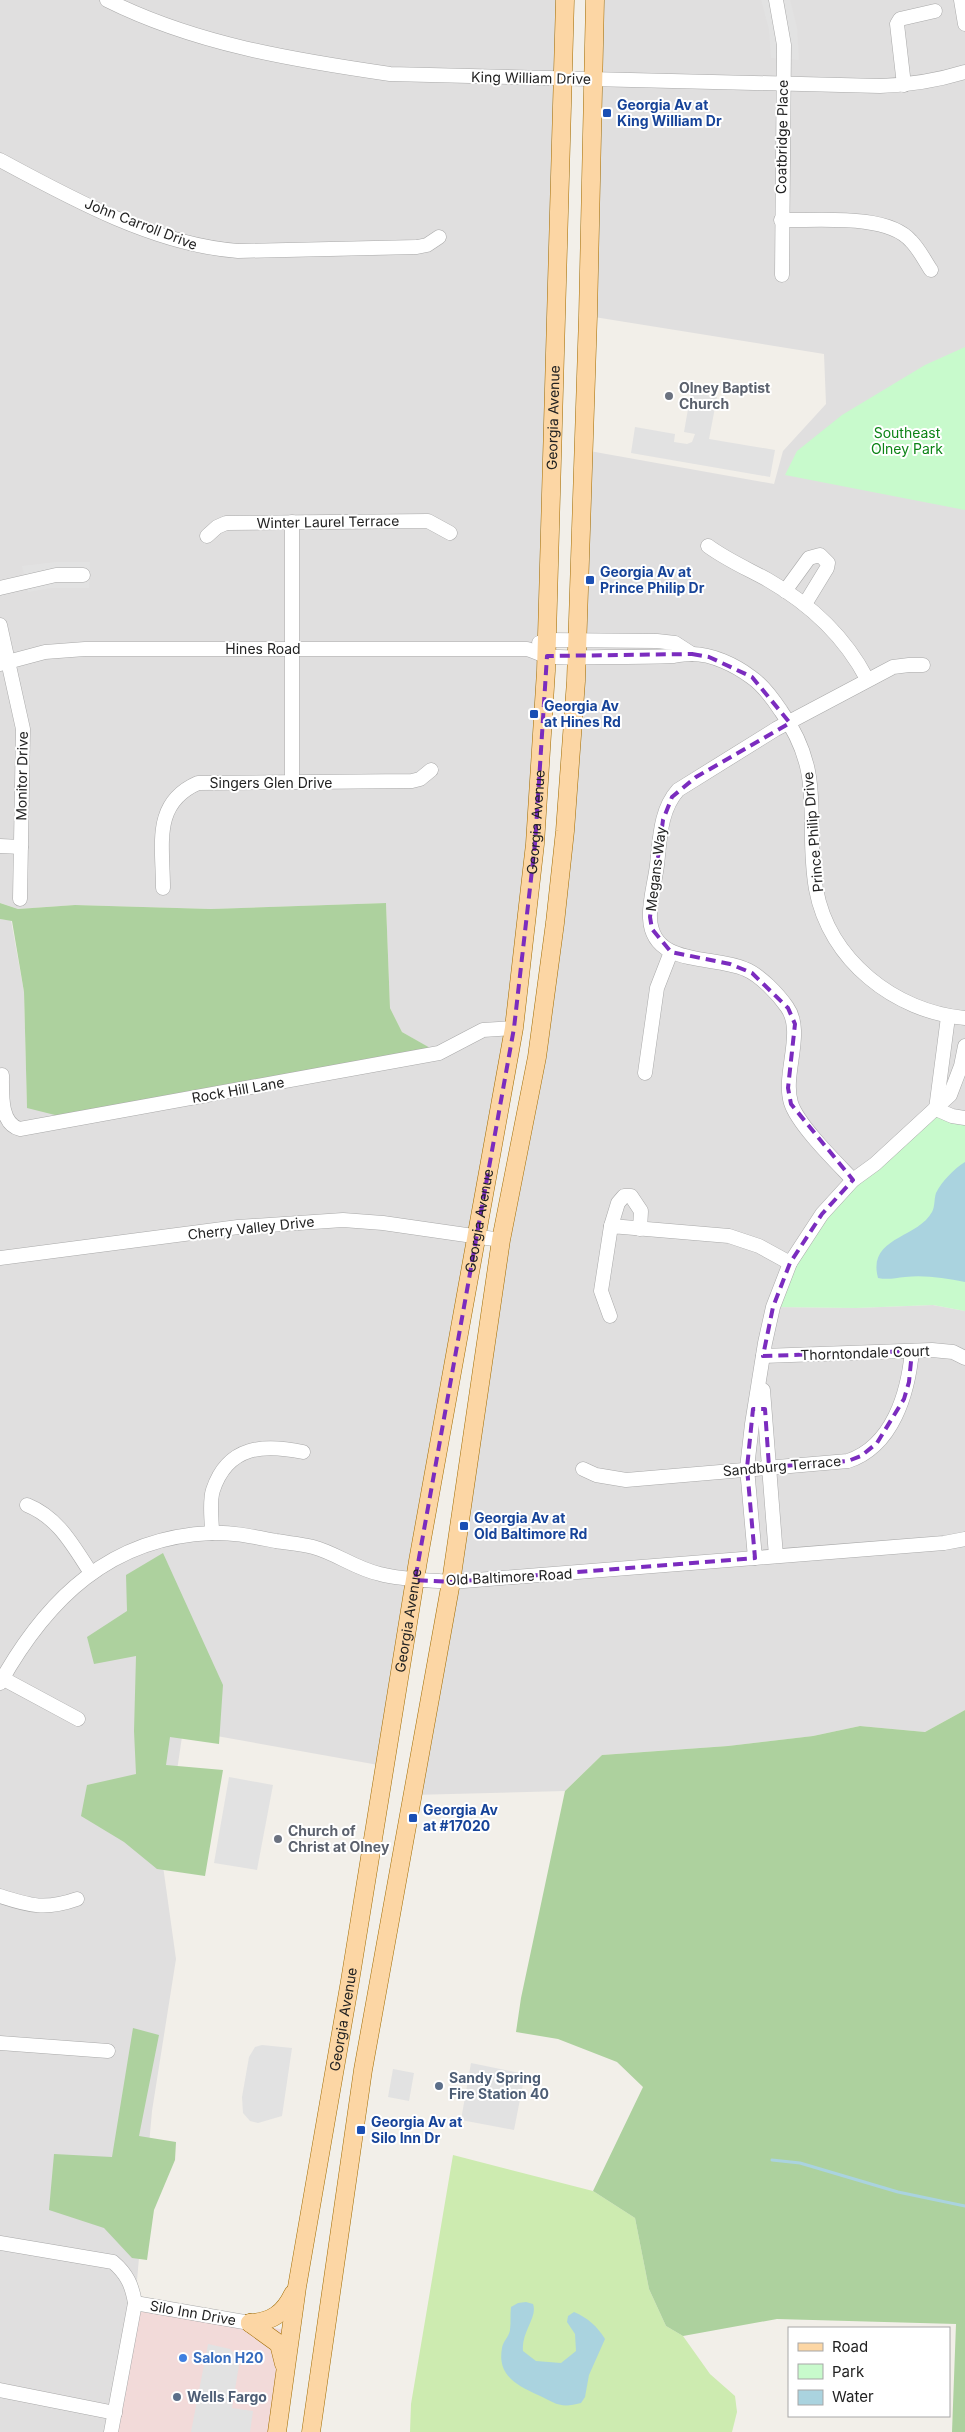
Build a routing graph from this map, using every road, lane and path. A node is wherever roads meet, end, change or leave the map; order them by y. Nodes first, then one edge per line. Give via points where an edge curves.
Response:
1 (107, 0) edge
2 (565, 0) edge
3 (595, 0) edge
4 (776, 0) edge
5 (961, 0) edge
6 (934, 11) dead end
7 (965, 24) edge
8 (965, 72) edge
9 (563, 78) junction
10 (594, 78) junction
11 (784, 84) junction
12 (904, 85) junction
13 (0, 160) edge
14 (780, 220) junction
15 (439, 237) dead end
16 (931, 270) dead end
17 (782, 274) dead end
18 (292, 522) junction
19 (450, 533) dead end
20 (208, 536) dead end
21 (708, 546) dead end
22 (83, 575) dead end
23 (0, 588) edge
24 (785, 591) junction
25 (804, 604) junction
26 (0, 625) edge
27 (578, 640) junction
28 (548, 648) junction
29 (293, 649) junction
30 (692, 654) junction
31 (577, 657) junction
32 (5, 662) edge
33 (923, 666) dead end
34 (868, 679) junction
35 (790, 723) junction
36 (431, 770) dead end
37 (292, 780) junction
38 (0, 846) edge
39 (21, 847) junction
40 (163, 888) dead end
41 (20, 899) dead end
42 (671, 952) junction
43 (948, 1017) junction
44 (965, 1018) edge
45 (514, 1028) junction
46 (965, 1046) edge
47 (645, 1073) dead end
48 (2, 1075) dead end
49 (936, 1108) junction
50 (965, 1118) edge
51 (853, 1180) junction
52 (611, 1226) junction
53 (640, 1228) junction
54 (478, 1236) junction
55 (501, 1240) junction
56 (0, 1258) edge
57 (790, 1263) junction
58 (610, 1316) dead end
59 (912, 1351) junction
60 (763, 1356) junction
61 (965, 1358) edge
62 (760, 1376) junction
63 (304, 1452) dead end
64 (769, 1467) junction
65 (747, 1468) junction
66 (583, 1469) dead end
67 (28, 1505) dead end
68 (212, 1533) junction
69 (965, 1538) edge
70 (776, 1556) junction
71 (755, 1558) junction
72 (91, 1573) junction
73 (415, 1580) junction
74 (451, 1582) junction
75 (1, 1680) edge
76 (78, 1719) dead end
77 (0, 1896) edge
78 (77, 1899) dead end
79 (0, 2043) edge
80 (108, 2051) dead end
81 (0, 2243) edge
82 (297, 2287) junction
83 (135, 2303) junction
84 (250, 2323) junction
85 (284, 2377) junction
86 (0, 2390) edge
87 (115, 2413) junction
88 (111, 2432) edge
89 (277, 2432) edge
90 (311, 2432) edge

1 - 9 street, King William Drive via 200,37 320,64 390,74
2 - 9 main road, Georgia Avenue
3 - 10 main road, Georgia Avenue
4 - 11 street, Coatbridge Place via 783,36
5 - 7 street
6 - 12 street via 900,19 897,24
8 - 12 street, King William Drive
9 - 10 street, King William Drive
9 - 28 main road, Georgia Avenue
10 - 11 street, King William Drive
10 - 27 main road, Georgia Avenue
11 - 12 street, King William Drive
11 - 14 street, Coatbridge Place
13 - 15 street, John Carroll Drive via 107,214 179,242 211,250 417,247
14 - 16 street via 868,221 888,225 911,241
14 - 17 street, Coatbridge Place
18 - 19 street, Winter Laurel Terrace via 428,521
18 - 20 street, Winter Laurel Terrace via 226,523
18 - 29 street
21 - 24 street
22 - 23 street via 56,574
24 - 25 street
24 - 25 street via 809,558 820,555 828,563 825,574
25 - 34 street via 844,643
26 - 32 street, Monitor Drive
27 - 28 street, Prince Philip Drive
27 - 30 street, Prince Philip Drive via 675,643
27 - 31 main road, Georgia Avenue
28 - 29 street, Hines Road
28 - 31 street, Prince Philip Drive
28 - 45 main road, Georgia Avenue via 535,844
29 - 32 street, Hines Road via 85,649 44,652
29 - 37 street
30 - 31 street, Prince Philip Drive
30 - 35 street, Prince Philip Drive via 726,662 752,677 772,697
31 - 55 main road, Georgia Avenue via 566,831 555,923 537,1057
32 - 39 street, Monitor Drive via 23,729
33 - 34 street, Megans Way via 893,667
34 - 35 street, Megans Way
35 - 42 street, Megans Way via 685,784 668,804 650,917 655,935
35 - 43 street, Prince Philip Drive via 809,771 817,890 835,938 864,974 886,991 911,1005
36 - 37 street, Singers Glen Drive via 412,782
37 - 40 street, Singers Glen Drive via 198,783 182,790 172,800 164,817
38 - 39 street
39 - 41 street, Monitor Drive
42 - 47 street via 657,988
42 - 51 street via 745,969 788,1008 795,1024 788,1088 791,1104 799,1119
43 - 44 street, Prince Philip Drive
43 - 49 street
45 - 48 street, Rock Hill Lane via 484,1030 439,1053 20,1129 10,1127 5,1120
45 - 54 main road, Georgia Avenue
46 - 49 street via 950,1096
49 - 50 street
49 - 51 street
51 - 57 street via 822,1214
52 - 53 street
52 - 53 street via 618,1203 624,1196 631,1196 641,1211
52 - 58 street via 601,1291
53 - 57 street via 729,1236 759,1246
54 - 55 street, Cherry Valley Drive
54 - 56 street, Cherry Valley Drive via 343,1220 290,1222
54 - 73 main road, Georgia Avenue
55 - 74 main road, Georgia Avenue
57 - 60 street via 774,1307
59 - 60 street, Thorntondale Court
59 - 61 street, Thorntondale Court via 953,1352
59 - 64 street, Sandburg Terrace via 904,1399 870,1451 848,1461
60 - 62 street
62 - 64 street
62 - 65 street
63 - 68 street via 280,1447 259,1448 242,1453 227,1464 213,1491
64 - 65 street, Sandburg Terrace
64 - 70 street
65 - 66 street, Sandburg Terrace via 626,1480 596,1475
65 - 71 street
67 - 72 street via 60,1526
68 - 72 street, Old Baltimore Road via 158,1540
68 - 73 street, Old Baltimore Road via 314,1547 378,1574
69 - 70 street, Old Baltimore Road via 944,1543
70 - 71 street, Old Baltimore Road
71 - 74 street, Old Baltimore Road
72 - 75 street, Old Baltimore Road via 55,1603 28,1636
73 - 74 street, Old Baltimore Road
73 - 82 main road, Georgia Avenue
74 - 90 main road, Georgia Avenue via 364,2070
75 - 76 street
77 - 78 street via 34,1906 60,1905
79 - 80 street
81 - 83 street via 113,2262 131,2283
82 - 84 main road via 286,2308 273,2319
82 - 85 main road, Georgia Avenue
83 - 84 street, Silo Inn Drive
83 - 87 street
84 - 85 main road via 279,2344
85 - 89 main road, Georgia Avenue
86 - 87 street
87 - 88 street

